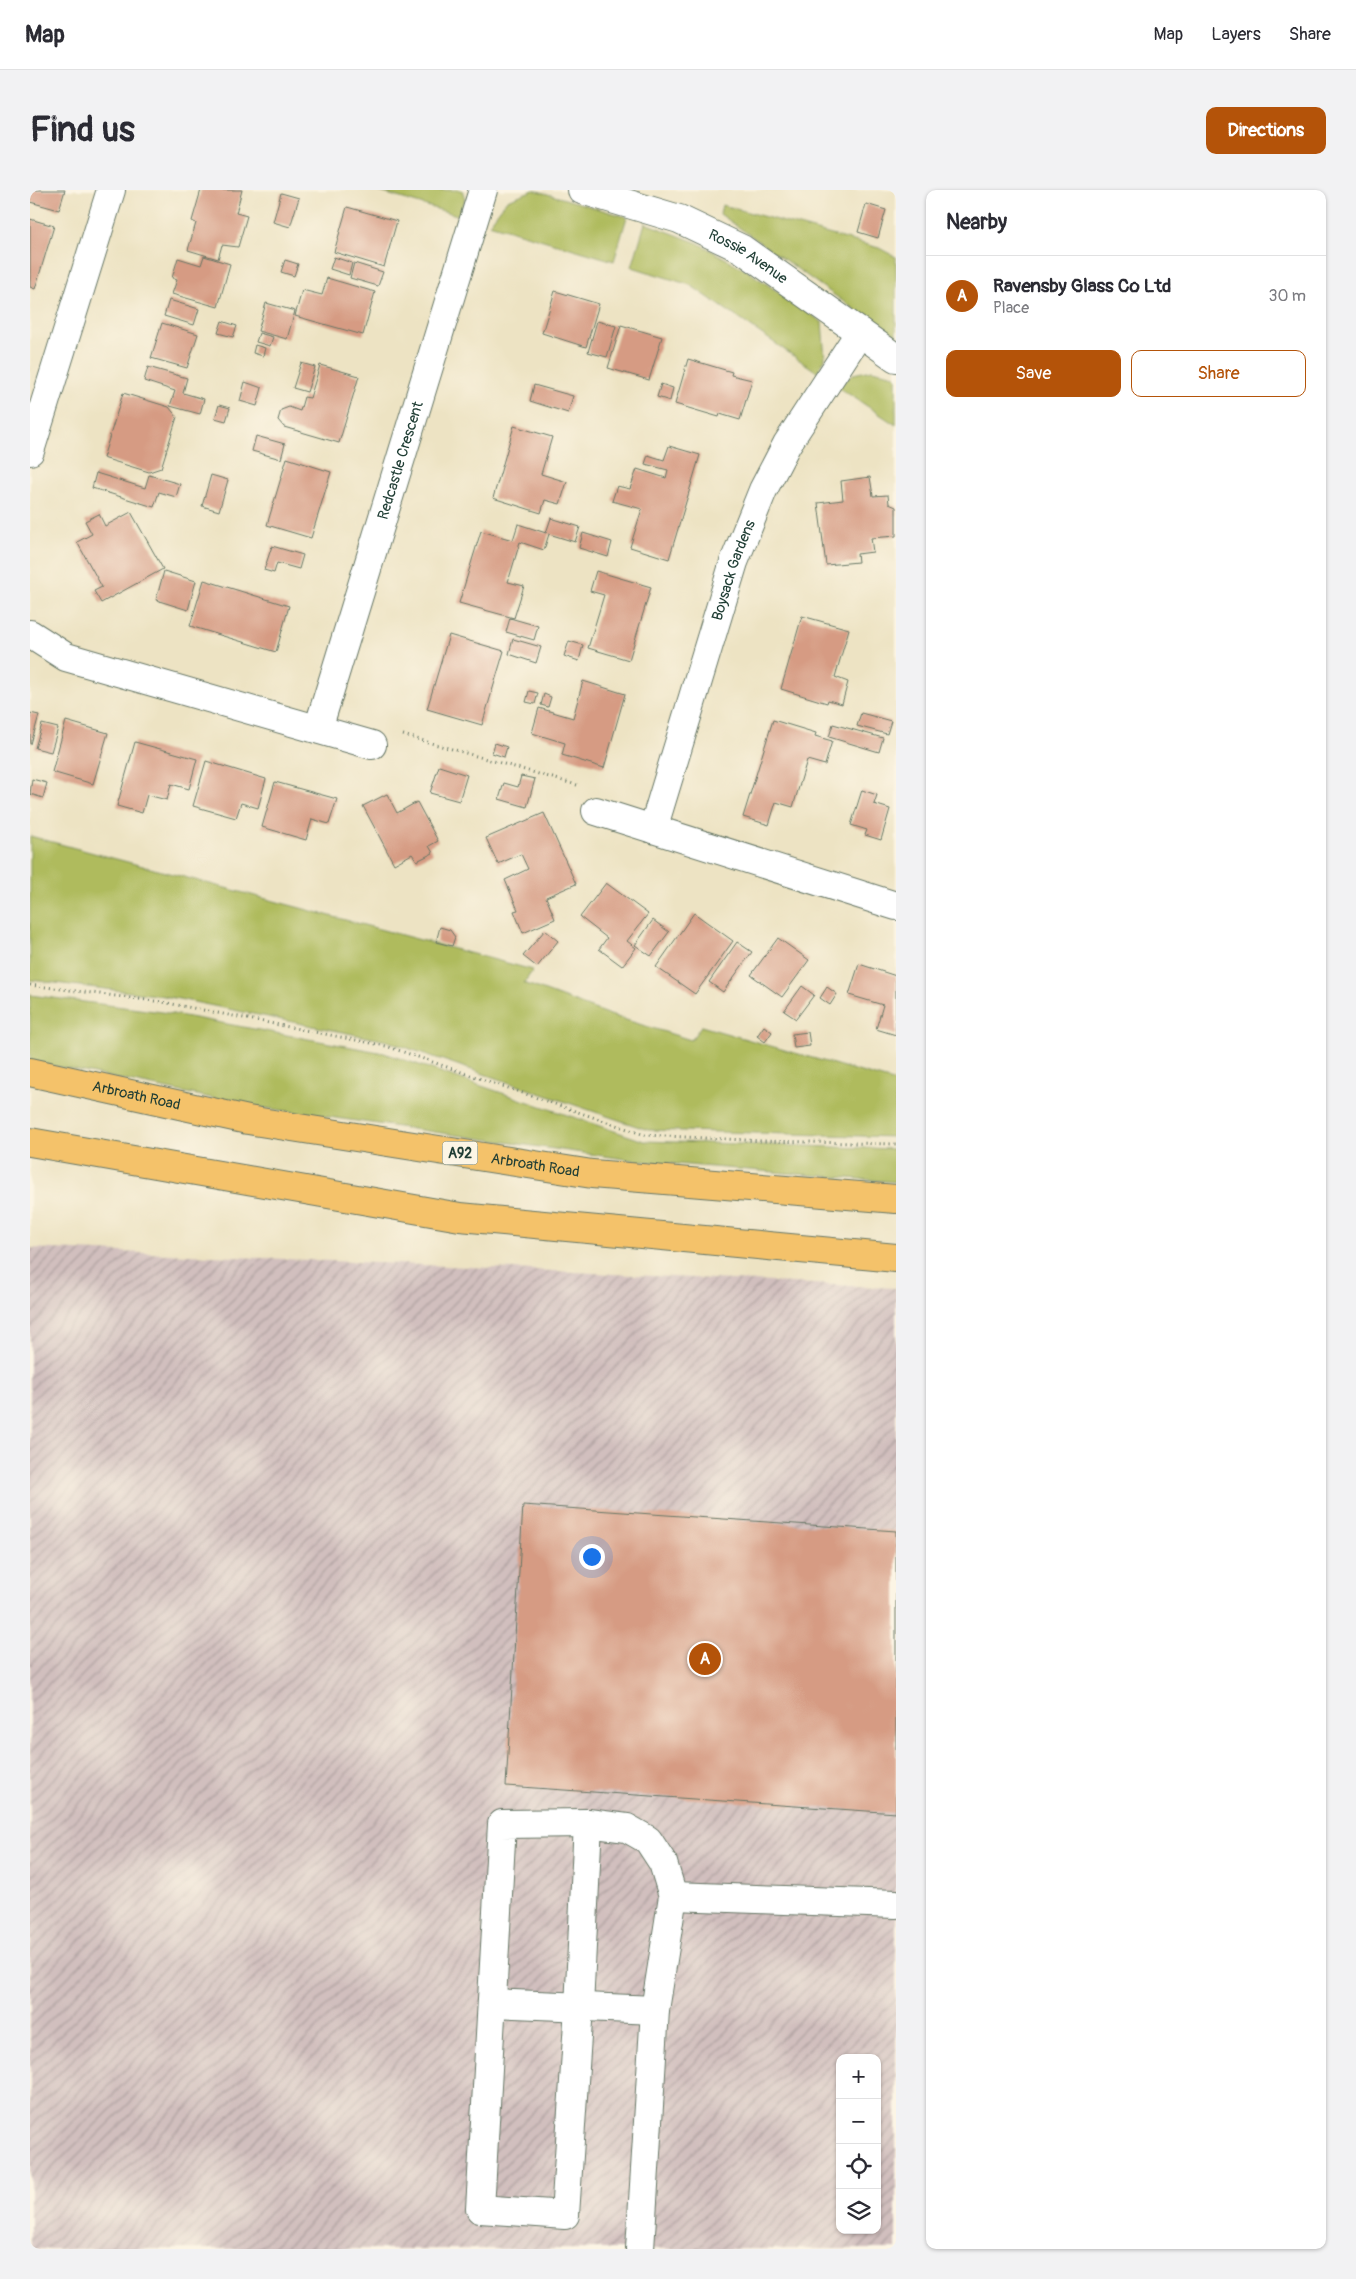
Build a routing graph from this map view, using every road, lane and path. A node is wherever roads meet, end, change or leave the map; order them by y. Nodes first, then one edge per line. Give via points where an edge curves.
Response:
1 (111, 190) edge
2 (483, 190) edge
3 (582, 190) edge
4 (860, 332) junction
5 (896, 358) edge
6 (30, 451) edge
7 (30, 634) edge
8 (318, 729) junction
9 (372, 745) joint
10 (596, 811) joint
11 (653, 829) junction
12 (896, 906) edge
13 (30, 986) edge
14 (30, 1072) edge
15 (30, 1142) edge
16 (896, 1144) edge
17 (896, 1199) edge
18 (896, 1258) edge
19 (588, 1823) junction
20 (673, 1896) junction
21 (896, 1904) edge
22 (492, 2002) junction
23 (580, 2007) junction
24 (654, 2010) junction
25 (640, 2249) edge

1 - 6 street
2 - 8 street, Redcastle Crescent
3 - 4 street, Rossie Avenue via 679,219 742,249
4 - 5 street, Rossie Avenue
4 - 11 street, Boysack Gardens via 787,444 763,490 734,562
7 - 8 street via 66,657
8 - 9 street
9 - 10 path via 390,732 584,787 593,790
10 - 11 street
11 - 12 street
13 - 16 path via 162,1002 386,1046 645,1135
14 - 17 main road, Arbroath Road / A92 via 248,1120 592,1174
15 - 18 main road via 460,1217
19 - 20 street via 628,1828 648,1840 663,1863
19 - 22 street via 502,1824
19 - 23 street
20 - 21 street
20 - 24 street
22 - 23 street
22 - 23 street via 480,2210 565,2215
23 - 24 street
24 - 25 street

